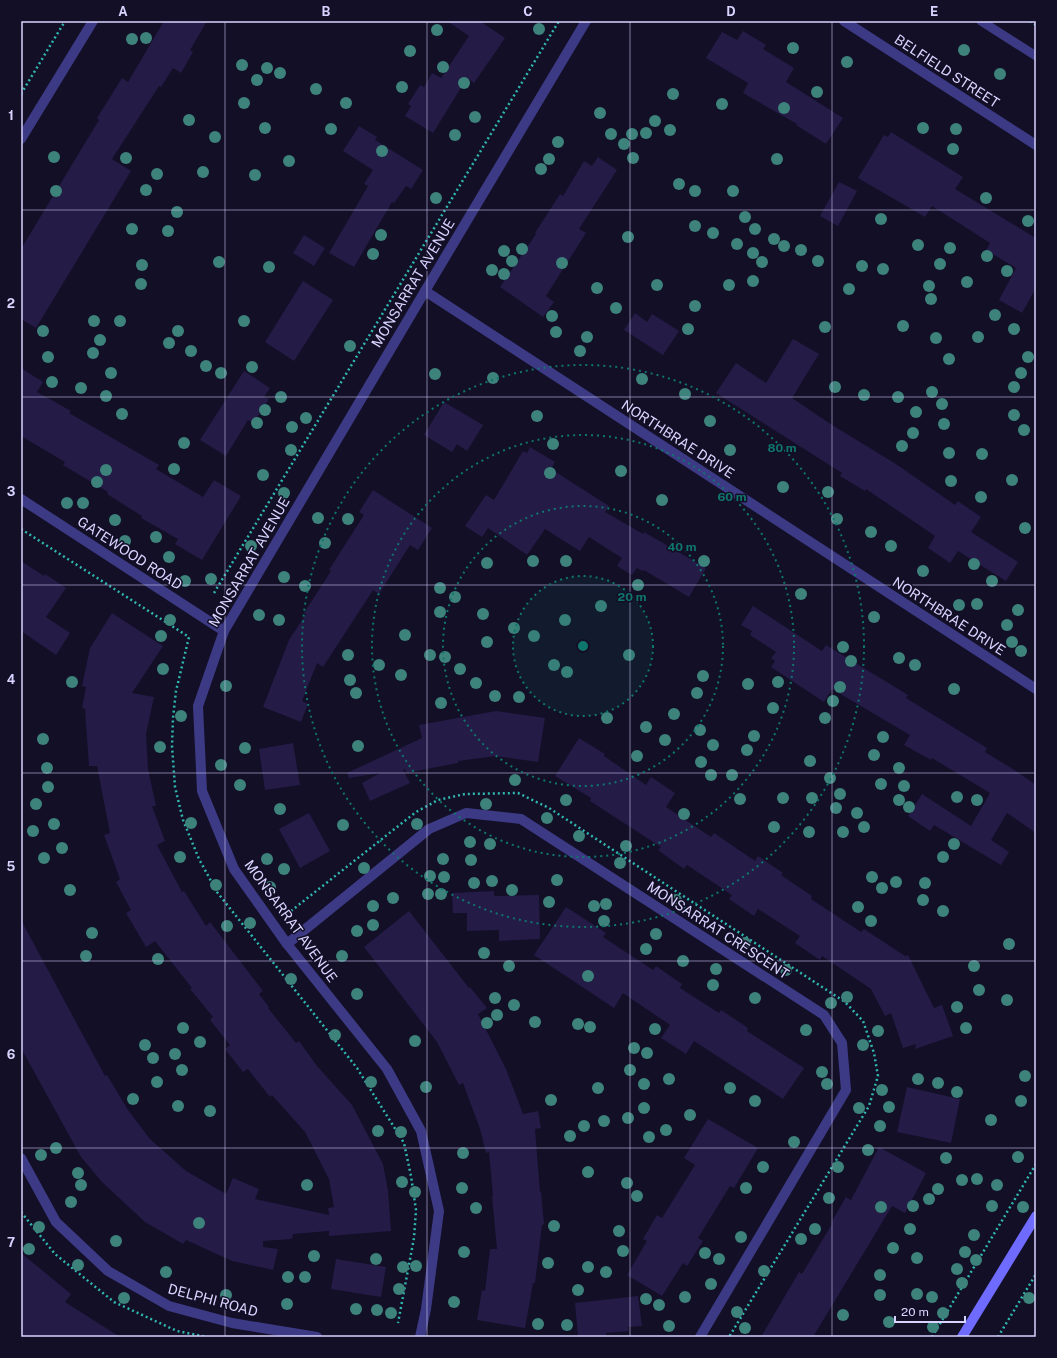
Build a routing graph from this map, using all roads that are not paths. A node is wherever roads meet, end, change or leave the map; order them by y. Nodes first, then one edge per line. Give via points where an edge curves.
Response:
1 (93, 21) edge
2 (586, 21) edge
3 (844, 21) edge
4 (980, 21) edge
5 (1036, 56) edge
6 (21, 139) edge
7 (1036, 145) edge
8 (425, 291) junction
9 (21, 500) edge
10 (224, 631) junction
11 (1036, 689) edge
12 (288, 944) junction
13 (21, 1158) edge
14 (1036, 1216) edge
15 (317, 1337) edge
16 (420, 1337) edge
17 (700, 1337) edge
18 (962, 1337) edge

1 - 6 street
2 - 8 street, MONSARRAT AVENUE
3 - 7 street, BELFIELD STREET
4 - 5 lane
8 - 10 street, MONSARRAT AVENUE
8 - 11 street, NORTHBRAE DRIVE
9 - 10 street, GATEWOOD ROAD
10 - 12 street, MONSARRAT AVENUE via 198,706 202,791 234,869
12 - 16 street, MONSARRAT AVENUE via 387,1069 421,1131 439,1211
12 - 17 street, MONSARRAT CRESCENT via 429,829 466,813 521,819 824,1015 842,1043 846,1090
13 - 15 street, DELPHI ROAD via 56,1222 108,1271 169,1306 232,1323
14 - 18 street

